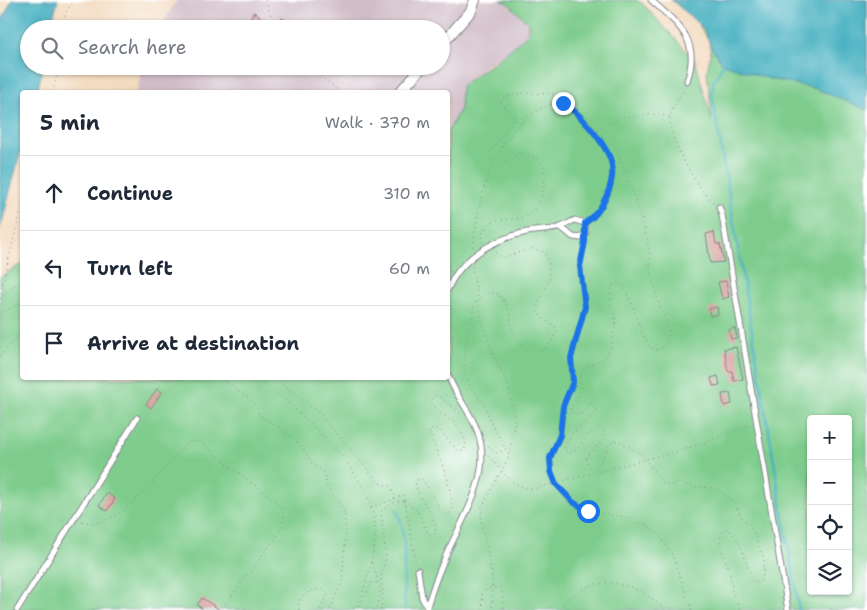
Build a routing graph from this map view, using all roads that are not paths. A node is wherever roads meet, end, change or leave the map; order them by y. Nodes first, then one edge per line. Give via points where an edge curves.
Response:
1 (475, 0) edge
2 (651, 0) edge
3 (450, 35) edge
4 (415, 75) edge
5 (687, 81) road end
6 (402, 90) edge
7 (719, 207) road end
8 (561, 227) junction
9 (450, 284) edge
10 (450, 379) edge
11 (137, 418) dead end
12 (418, 570) road end
13 (426, 608) edge
14 (17, 610) edge
15 (788, 610) edge

1 - 3 street via 471,11
2 - 5 lane via 687,35 693,65
4 - 6 street
7 - 15 lane
8 - 8 lane via 575,220 585,223 586,233 573,237
8 - 9 lane via 522,233 488,246 472,258
10 - 13 lane via 473,423 482,451 473,493
11 - 14 lane
12 - 13 lane

